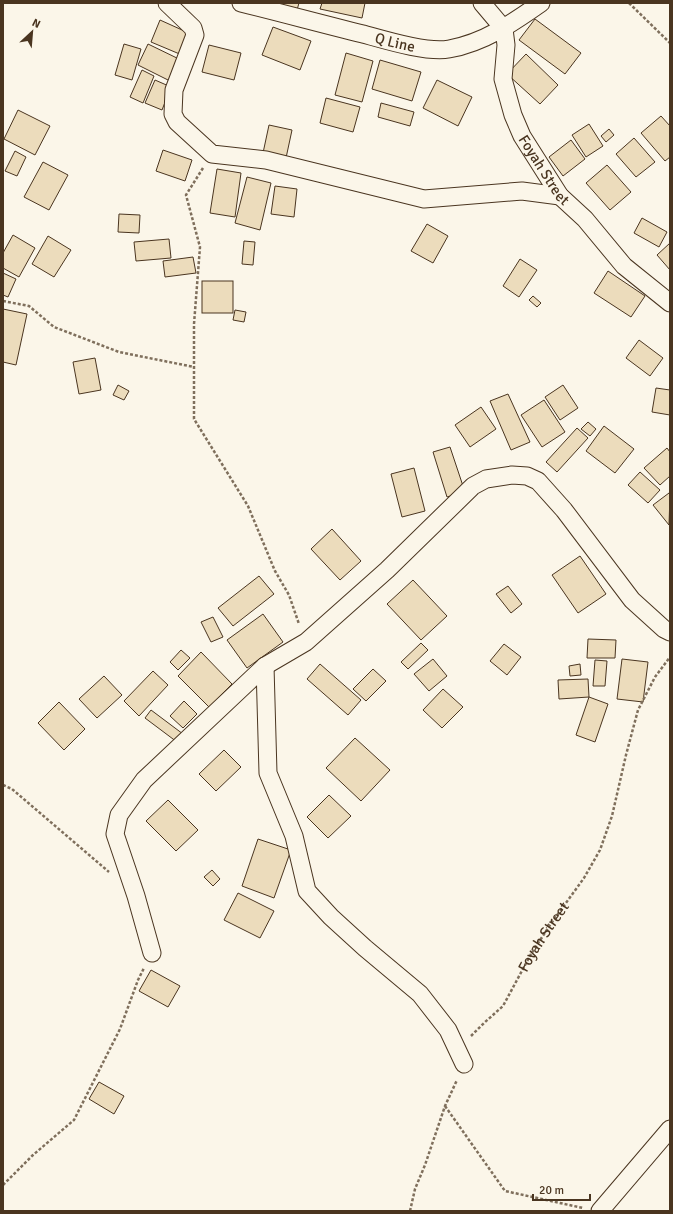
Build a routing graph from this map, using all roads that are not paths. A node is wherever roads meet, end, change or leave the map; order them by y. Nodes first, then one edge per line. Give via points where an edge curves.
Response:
1 (167, 3) edge
2 (241, 3) edge
3 (482, 3) edge
4 (541, 3) edge
5 (504, 29) junction
6 (560, 196) junction
7 (670, 303) edge
8 (670, 632) edge
9 (265, 666) junction
10 (152, 953) road end
11 (464, 1064) road end
12 (670, 1129) edge
13 (603, 1208) edge

1 - 6 street via 190,24 195,35 174,90 173,114 177,122 212,154 266,160 424,199 522,192
2 - 5 street, Q Line via 436,51 465,45
3 - 5 street
4 - 5 street, Q Line
5 - 6 street, Foyah Street via 506,45 503,79 513,115 522,136
6 - 7 street, Foyah Street via 585,219 624,266
8 - 9 street via 632,600 564,510 538,481 528,476 512,475 486,479 473,486 387,570 306,642
9 - 10 street via 144,780 119,815 115,834
9 - 11 street via 268,773 294,836 307,890 331,917 420,994 448,1030
12 - 13 street

